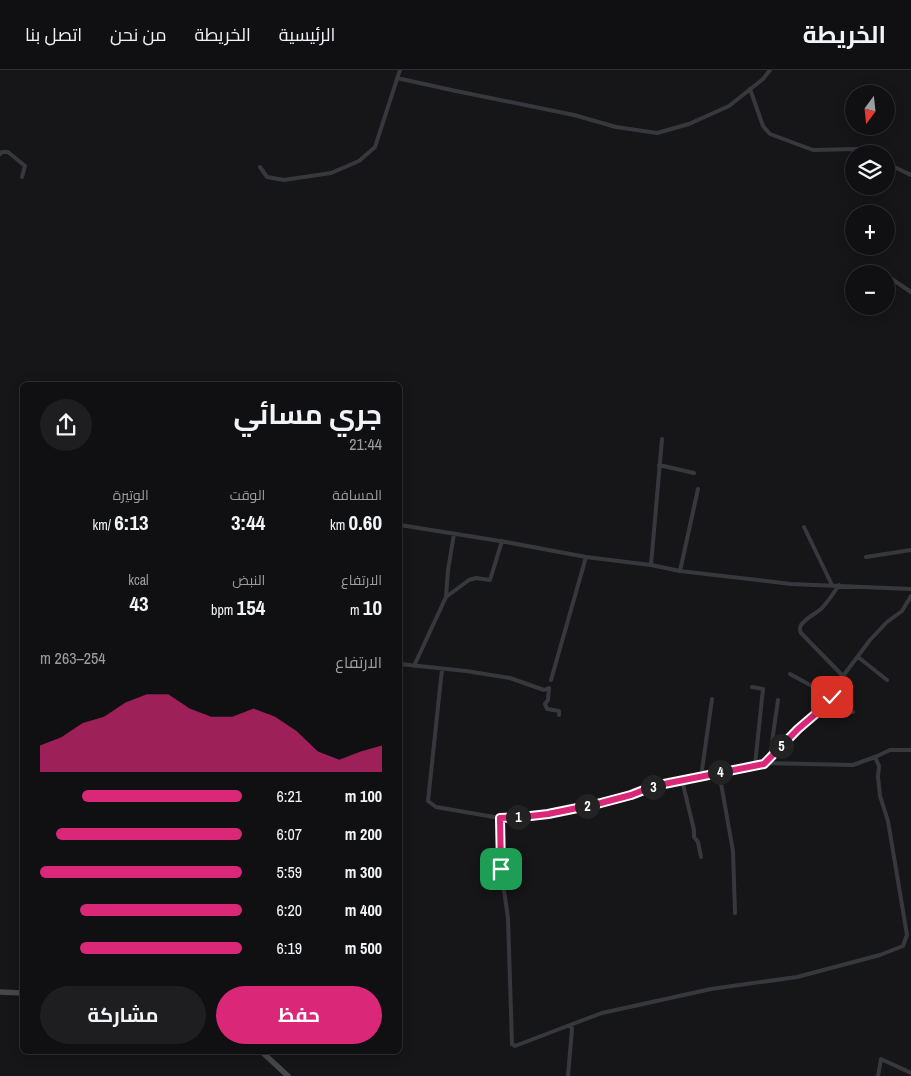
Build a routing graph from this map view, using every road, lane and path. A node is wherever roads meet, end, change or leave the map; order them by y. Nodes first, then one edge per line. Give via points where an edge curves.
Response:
1 (400, 70) edge
2 (770, 70) edge
3 (397, 78) junction
4 (750, 89) junction
5 (845, 149) edge
6 (0, 154) edge
7 (260, 167) dead end
8 (895, 167) edge
9 (911, 175) edge
10 (22, 177) dead end
11 (895, 280) edge
12 (911, 292) edge
13 (662, 439) dead end
14 (659, 465) junction
15 (694, 473) dead end
16 (698, 490) dead end
17 (402, 525) edge
18 (804, 527) dead end
19 (454, 534) junction
20 (502, 541) junction
21 (911, 550) edge
22 (586, 557) junction
23 (866, 557) dead end
24 (650, 565) junction
25 (680, 571) junction
26 (832, 585) junction
27 (839, 586) junction
28 (911, 589) edge
29 (446, 597) junction
30 (910, 600) edge
31 (858, 657) junction
32 (402, 664) edge
33 (414, 666) junction
34 (442, 669) junction
35 (790, 674) dead end
36 (843, 676) junction
37 (551, 680) dead end
38 (887, 680) dead end
39 (752, 687) dead end
40 (832, 697) junction
41 (712, 699) dead end
42 (778, 700) dead end
43 (820, 710) junction
44 (853, 712) dead end
45 (559, 715) dead end
46 (911, 750) edge
47 (770, 756) junction
48 (875, 758) junction
49 (764, 764) junction
50 (755, 765) junction
51 (719, 772) junction
52 (705, 775) junction
53 (682, 780) junction
54 (500, 818) junction
55 (701, 857) dead end
56 (736, 913) dead end
57 (0, 992) edge
58 (20, 993) edge
59 (570, 1025) junction
60 (264, 1054) edge
61 (911, 1073) edge
62 (288, 1076) edge
63 (568, 1076) edge
64 (878, 1076) edge

1 - 3 street
2 - 4 street
3 - 4 street via 656,133 689,124 721,110
3 - 7 street via 376,147 359,161 331,173 284,180 267,177
4 - 5 street via 763,126 770,134 812,150
6 - 10 street via 8,152 25,166
8 - 9 street
11 - 12 street
13 - 14 street
14 - 15 street
14 - 24 street
16 - 25 street
17 - 19 street
18 - 26 street
19 - 20 street
19 - 29 street
20 - 22 street
20 - 29 street via 490,580 469,580
21 - 23 street
22 - 24 street
22 - 37 street
24 - 25 street
25 - 26 street via 792,584
26 - 27 street
27 - 28 street
27 - 36 street via 800,630
29 - 33 street
30 - 31 street via 870,640
31 - 36 street
31 - 38 street
32 - 33 street
33 - 34 street
34 - 45 street via 510,678 544,690 549,688 545,704 547,709 559,711
34 - 54 street via 428,801 436,807
35 - 40 street
36 - 40 street
39 - 50 street via 764,689
40 - 43 street
41 - 52 street via 702,770
42 - 47 street
43 - 44 street
43 - 47 street
46 - 48 street via 890,750
47 - 49 street
48 - 49 street via 853,765
48 - 59 street via 879,766 880,796 888,821 907,935 903,946 797,978 711,989 602,1013
49 - 50 street
50 - 51 street
51 - 52 street
51 - 56 street via 733,851
52 - 53 street
53 - 54 street via 597,804 548,814
53 - 55 street
54 - 59 street via 501,869 508,918 512,1044 515,1046
57 - 58 street
59 - 63 street
60 - 62 street
61 - 64 street via 881,1059

